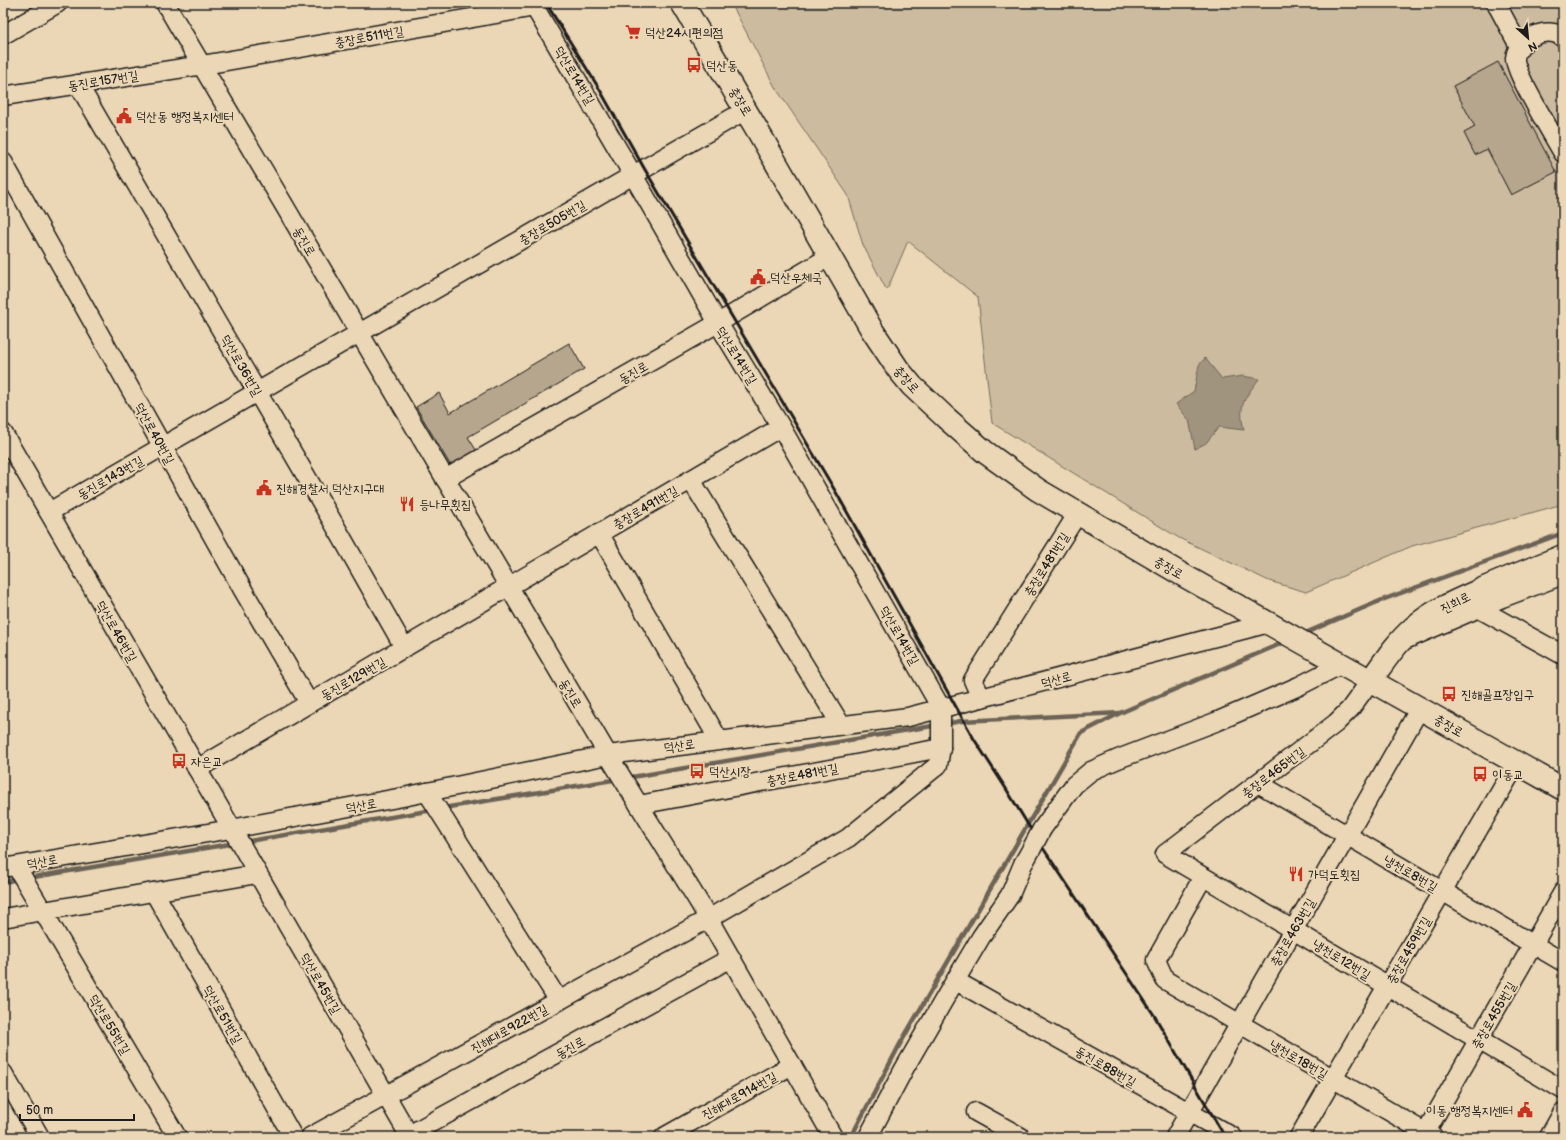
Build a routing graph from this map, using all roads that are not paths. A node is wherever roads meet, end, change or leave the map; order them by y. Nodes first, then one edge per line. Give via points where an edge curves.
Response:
1 (58, 3) edge
2 (165, 3) edge
3 (682, 3) edge
4 (1496, 3) edge
5 (533, 5) edge
6 (3, 36) edge
7 (1563, 38) edge
8 (1520, 48) junction
9 (203, 65) junction
10 (78, 84) junction
11 (3, 96) edge
12 (746, 110) junction
13 (1563, 154) edge
14 (3, 162) edge
15 (634, 175) junction
16 (829, 257) junction
17 (718, 323) junction
18 (359, 334) junction
19 (257, 392) junction
20 (781, 427) junction
21 (3, 433) edge
22 (163, 447) junction
23 (445, 479) junction
24 (691, 480) junction
25 (49, 512) junction
26 (1078, 514) junction
27 (599, 533) junction
28 (1563, 556) edge
29 (1563, 575) edge
30 (508, 586) junction
31 (1478, 608) junction
32 (1269, 623) junction
33 (1399, 642) junction
34 (404, 647) junction
35 (1563, 655) edge
36 (1339, 662) junction
37 (1370, 680) junction
38 (981, 698) junction
39 (309, 703) junction
40 (941, 708) junction
41 (1420, 708) junction
42 (841, 725) junction
43 (719, 740) junction
44 (941, 748) junction
45 (608, 755) junction
46 (1517, 764) junction
47 (197, 769) junction
48 (1258, 783) junction
49 (1563, 789) edge
50 (427, 792) junction
51 (639, 805) junction
52 (231, 829) junction
53 (1348, 836) junction
54 (1165, 854) joint
55 (9, 867) edge
56 (258, 874) junction
57 (1203, 877) junction
58 (154, 892) junction
59 (1443, 892) junction
60 (1563, 892) edge
61 (43, 911) junction
62 (704, 912) junction
63 (3, 918) edge
64 (1293, 930) junction
65 (1533, 945) junction
66 (731, 958) junction
67 (1563, 962) edge
68 (963, 984) dead end
69 (1388, 986) junction
70 (559, 1001) junction
71 (1239, 1024) junction
72 (1478, 1040) junction
73 (792, 1065) junction
74 (3, 1073) edge
75 (1333, 1079) junction
76 (1563, 1090) edge
77 (386, 1095) junction
78 (976, 1112) dead end
79 (1189, 1112) junction
80 (1563, 1112) edge
81 (829, 1134) edge
82 (1227, 1134) edge
83 (1427, 1135) edge
84 (410, 1136) edge
85 (40, 1137) edge
86 (177, 1137) edge
87 (293, 1137) edge
88 (310, 1137) edge
89 (664, 1137) edge
90 (868, 1137) edge
91 (1021, 1137) edge
92 (1175, 1137) edge
93 (1299, 1137) edge
94 (1549, 1137) edge

1 - 6 street
2 - 9 street, 동진로
3 - 12 main road, 충장로
4 - 8 street
5 - 9 street, 충장로511번길
5 - 15 street, 덕산로14번길
7 - 8 street via 1546,32 1532,35
8 - 13 street via 1515,58 1520,74
9 - 10 street, 동진로157번길
9 - 18 street, 동진로
10 - 11 street, 동진로157번길
10 - 19 street, 덕산로36번길
12 - 15 street, 충장로505번길
12 - 16 main road, 충장로
14 - 22 street, 덕산로40번길
15 - 17 street, 덕산로14번길
15 - 18 street, 충장로505번길
16 - 17 street, 동진로
16 - 26 main road, 충장로 via 872,330 912,386 985,452 1038,490
17 - 20 street, 덕산로14번길
17 - 23 street, 동진로
18 - 19 street, 동진로143번길
18 - 23 street, 동진로
19 - 22 street, 동진로143번길
19 - 34 street, 덕산로36번길
20 - 24 street, 충장로491번길
20 - 40 street, 덕산로14번길
21 - 25 street, 덕산로46번길
22 - 25 street, 동진로143번길
22 - 39 street, 덕산로40번길
23 - 30 street, 동진로
24 - 27 street, 충장로491번길
24 - 42 street
25 - 47 street, 덕산로46번길
26 - 32 main road, 충장로
26 - 38 street, 충장로481번길 via 973,680
27 - 30 street, 충장로491번길
27 - 43 street, 덕산로
28 - 33 main road, 진희로 via 1449,604 1413,628
29 - 31 street
30 - 34 street, 동진로129번길
30 - 45 street, 동진로
31 - 33 street
31 - 35 street
32 - 36 main road, 충장로
32 - 38 street, 덕산로
33 - 37 main road, 진희로
34 - 39 street, 동진로129번길
36 - 37 main road, 충장로
36 - 90 street, bridge via 1299,686 1091,771 1074,785 1042,829 1010,895 948,991
37 - 41 main road, 충장로
37 - 48 street, 충장로465번길 via 1350,709 1336,723
38 - 40 street, 덕산로
39 - 47 street, 동진로129번길
40 - 42 street, 덕산로 via 908,717
40 - 44 street
41 - 46 main road, 충장로
41 - 53 street, 충장로463번길
42 - 43 street, 덕산로
43 - 45 street, 덕산로
44 - 51 street, 충장로481번길
44 - 62 street via 938,765 848,838
45 - 50 street, 덕산로
45 - 51 street, 동진로
46 - 49 main road, 충장로
46 - 59 street, 충장로459번길
47 - 52 street, 덕산로46번길
48 - 53 street, 냉천로8번길
48 - 54 street, 충장로465번길
50 - 52 street, 덕산로
50 - 70 street
51 - 62 street, 동진로
52 - 55 street, 덕산로
52 - 56 street, 덕산로45번길
53 - 59 street, 냉천로8번길
53 - 64 street, 충장로463번길
54 - 57 street, 냉천로12번길
55 - 61 street, 덕산로55번길
56 - 58 street
56 - 77 street, 덕산로45번길
57 - 64 street, 냉천로12번길
57 - 71 street, 냉천로18번길 via 1156,960 1165,980
58 - 61 street
58 - 87 street, 덕산로51번길
59 - 65 street, 냉천로8번길
59 - 69 street, 충장로459번길
60 - 65 street, 충장로455번길
61 - 63 street
61 - 86 street, 덕산로55번길
62 - 66 street, 동진로
62 - 70 street, 진해대로922번길
64 - 69 street, 냉천로12번길
64 - 71 street, 충장로463번길
65 - 67 street, 냉천로8번길
65 - 72 street, 충장로455번길
66 - 73 street, 동진로
66 - 84 street, 동진로
68 - 79 street, 동진로88번길
69 - 72 street, 냉천로12번길
69 - 75 street, 충장로459번길
70 - 77 street, 진해대로922번길
71 - 75 street, 냉천로18번길
71 - 79 street, 충장로463번길
72 - 76 street, 냉천로12번길
72 - 83 street, 충장로455번길
73 - 81 street, 동진로
73 - 89 street, 진해대로914번길
74 - 85 street
75 - 83 street, 냉천로18번길
75 - 93 street, 충장로459번길
77 - 84 street, 덕산로45번길
77 - 88 street, 진해대로922번길
78 - 91 street
79 - 82 street, 동진로88번길
79 - 92 street
80 - 94 street

